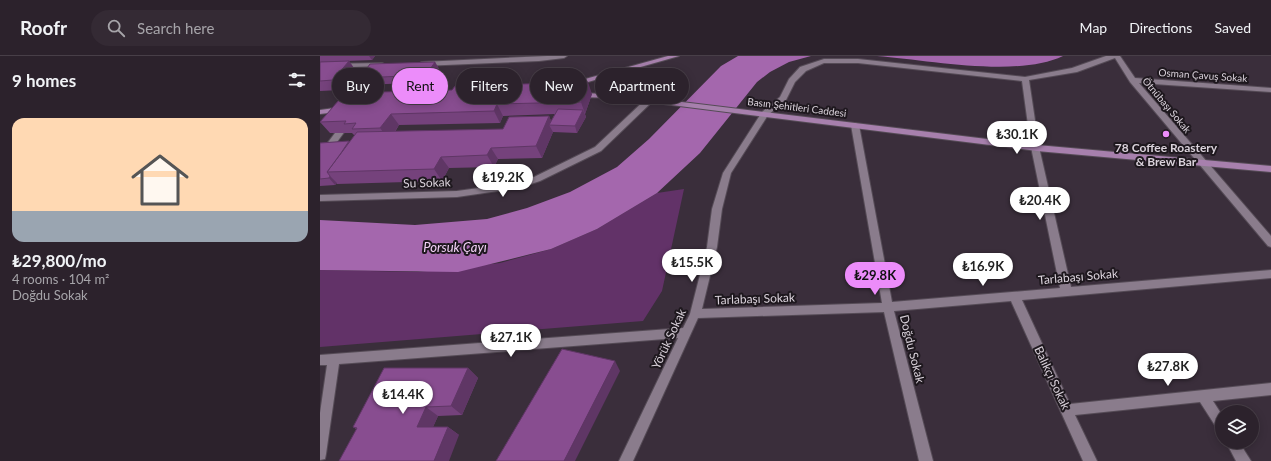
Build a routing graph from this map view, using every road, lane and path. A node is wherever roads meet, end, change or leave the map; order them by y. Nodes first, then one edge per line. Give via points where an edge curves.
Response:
1 (564, 56) edge
2 (676, 56) edge
3 (1113, 56) edge
4 (1117, 56) edge
5 (391, 64) edge
6 (413, 64) edge
7 (320, 66) edge
8 (587, 79) edge
9 (1025, 79) junction
10 (1133, 80) junction
11 (1271, 90) edge
12 (646, 104) edge
13 (683, 104) edge
14 (351, 108) edge
15 (320, 112) edge
16 (765, 114) junction
17 (350, 118) edge
18 (855, 125) junction
19 (1035, 147) junction
20 (320, 159) edge
21 (1204, 165) junction
22 (1271, 169) edge
23 (320, 198) edge
24 (1271, 244) edge
25 (1271, 274) edge
26 (1066, 290) junction
27 (1014, 295) junction
28 (888, 307) junction
29 (695, 314) junction
30 (686, 333) junction
31 (320, 360) edge
32 (334, 360) junction
33 (1271, 389) edge
34 (1203, 396) junction
35 (1067, 410) junction
36 (1215, 415) edge
37 (1236, 449) edge
38 (320, 454) edge
39 (626, 461) edge
40 (926, 461) edge
41 (1090, 461) edge
42 (1244, 461) edge

1 - 6 street
2 - 8 main road
3 - 9 street, Yörük Sokak via 1074,70
4 - 10 street, Ötnübaşı Sokak
5 - 7 street
9 - 16 street, Yörük Sokak via 858,60 824,61 803,70 792,81 783,98
9 - 19 street
10 - 11 street, Osman Çavuş Sokak
10 - 21 street, Ötnübaşı Sokak
12 - 23 street, Su Sokak via 598,149 537,179 516,186 457,194
13 - 16 main road, Basın Şehitleri Caddesi
14 - 15 main road
16 - 18 main road, Basın Şehitleri Caddesi
16 - 29 street, Yörük Sokak via 727,173 716,209 712,247
17 - 20 street
18 - 19 main road, Basın Şehitleri Caddesi
18 - 28 street, Doğdu Sokak
19 - 21 main road, Basın Şehitleri Caddesi
19 - 26 street
21 - 22 main road, Basın Şehitleri Caddesi
21 - 24 street, Ötnübaşı Sokak
25 - 26 street, Tarlabaşı Sokak
26 - 27 street, Tarlabaşı Sokak
27 - 28 street, Tarlabaşı Sokak
27 - 35 street, Balıkçı Sokak
28 - 29 street, Tarlabaşı Sokak
28 - 40 street, Doğdu Sokak
29 - 30 street, Yörük Sokak
30 - 32 street
30 - 39 street, Yörük Sokak
31 - 32 street
32 - 38 street
33 - 34 street
34 - 35 street
34 - 36 street
35 - 41 street, Balıkçı Sokak
37 - 42 street

